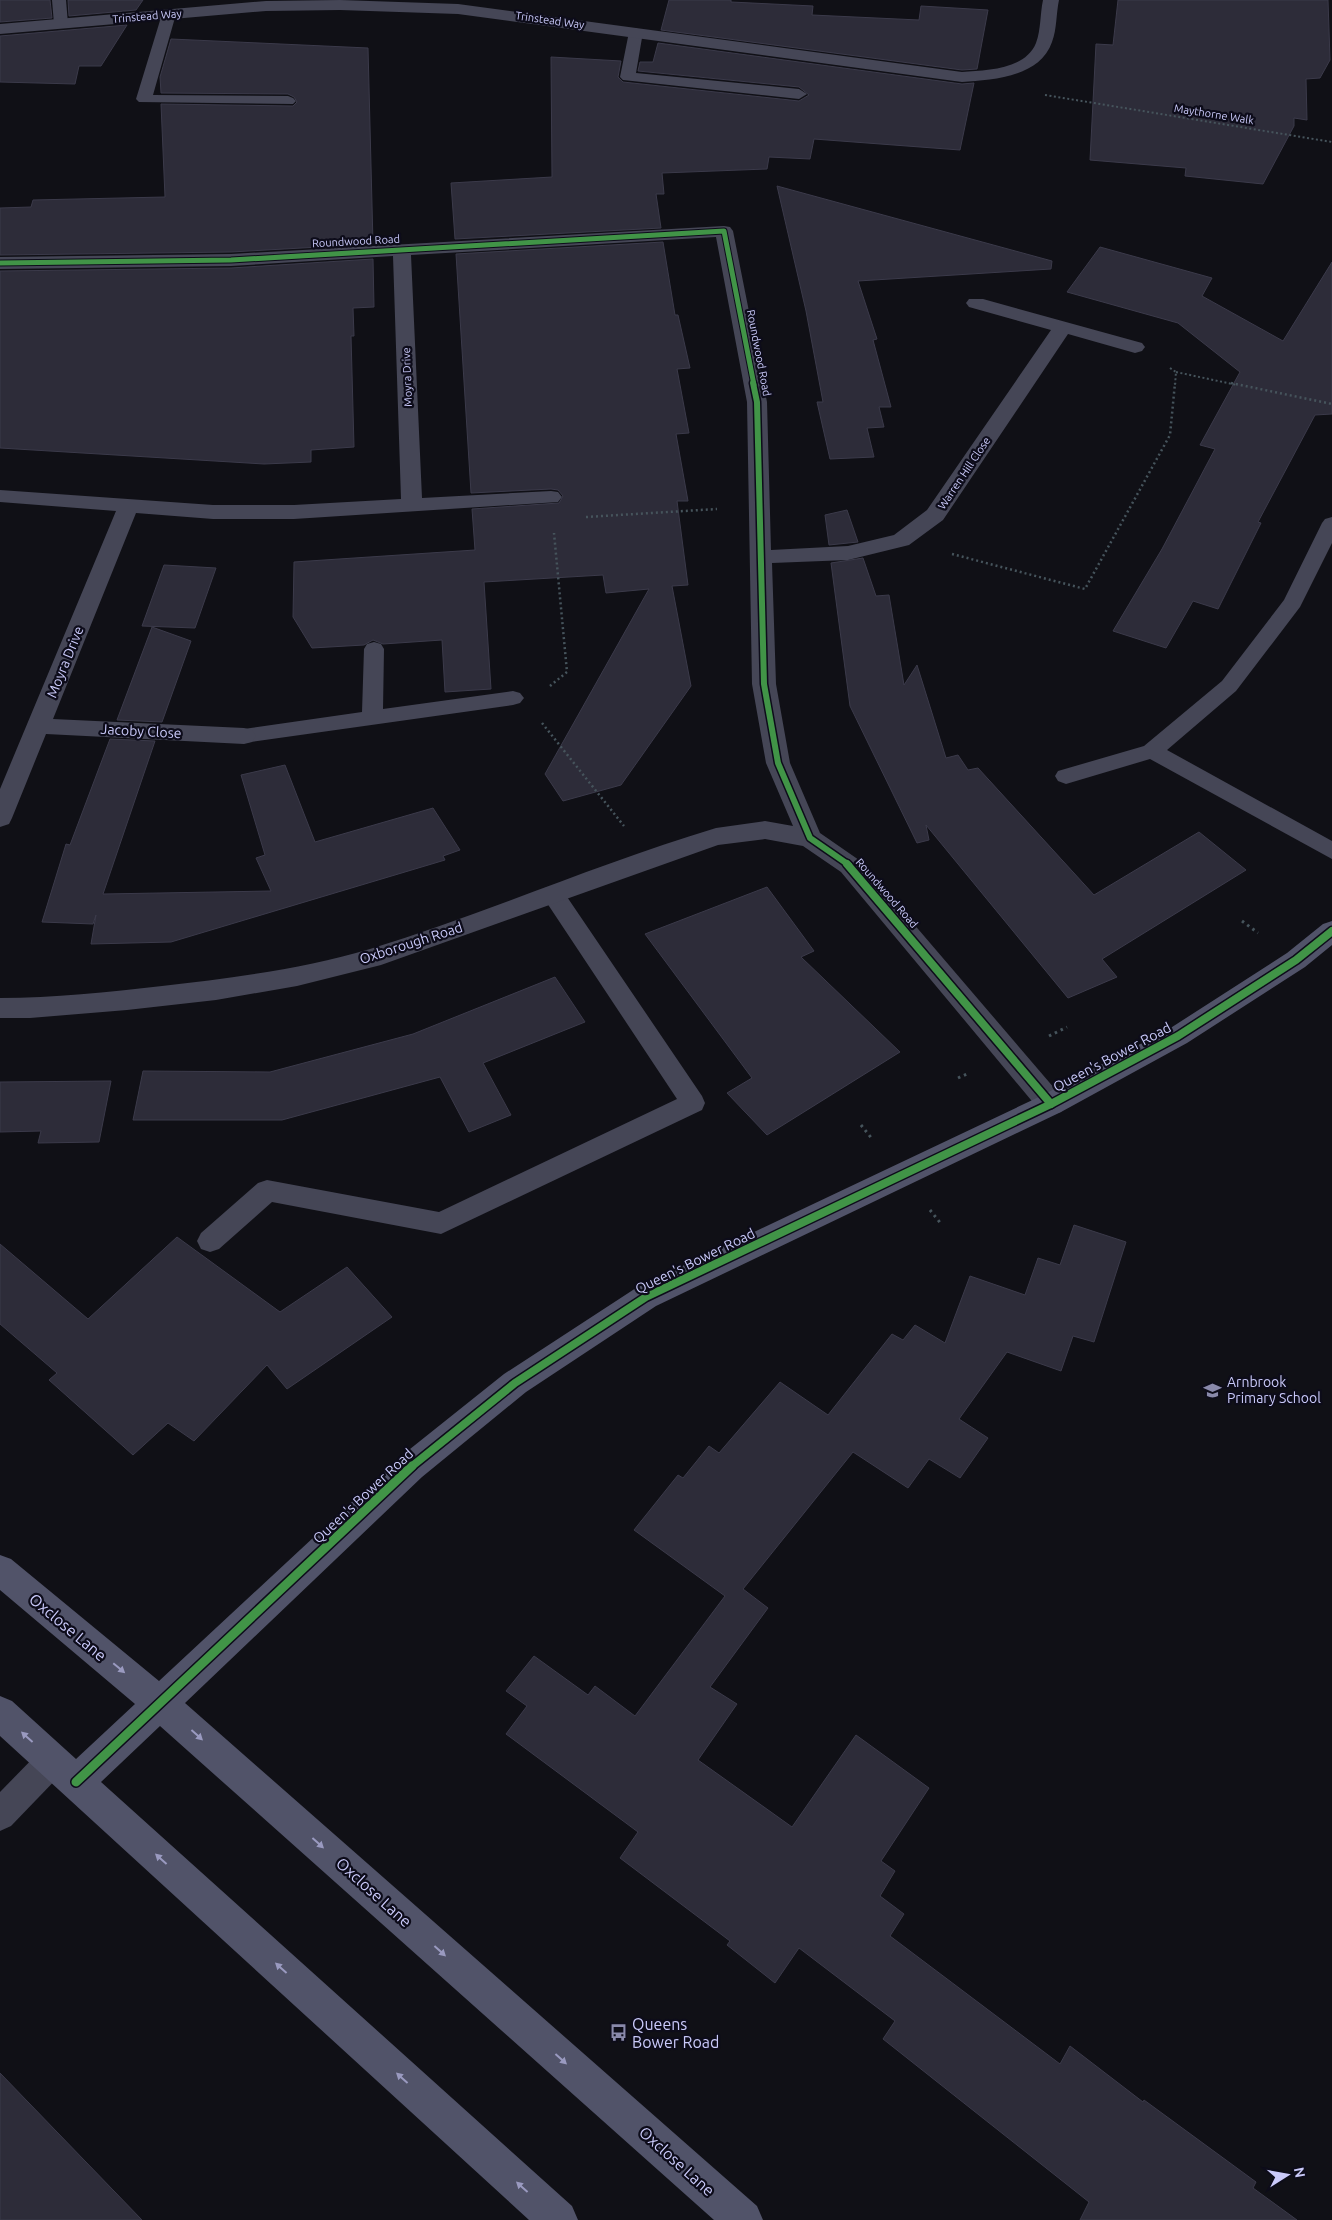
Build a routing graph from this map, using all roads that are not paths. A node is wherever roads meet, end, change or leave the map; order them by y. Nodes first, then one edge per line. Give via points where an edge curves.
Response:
1 (58, 0) edge
2 (1050, 0) edge
3 (169, 14) junction
4 (61, 24) junction
5 (0, 29) edge
6 (636, 32) junction
7 (799, 94) dead end
8 (288, 101) dead end
9 (402, 250) junction
10 (0, 263) edge
11 (976, 303) dead end
12 (1063, 327) junction
13 (1135, 347) road end
14 (0, 496) edge
15 (551, 497) road end
16 (129, 505) junction
17 (412, 505) junction
18 (1332, 523) edge
19 (760, 557) junction
20 (374, 649) dead end
21 (513, 698) dead end
22 (372, 718) junction
23 (38, 726) junction
24 (244, 736) joint
25 (1152, 751) junction
26 (1066, 776) dead end
27 (0, 818) edge
28 (810, 838) junction
29 (1332, 851) edge
30 (553, 894) junction
31 (1332, 931) edge
32 (0, 1008) edge
33 (1051, 1104) junction
34 (210, 1241) dead end
35 (0, 1570) edge
36 (160, 1703) junction
37 (0, 1713) edge
38 (65, 1771) junction
39 (0, 1815) edge
40 (558, 2220) edge
41 (743, 2220) edge

1 - 4 lane
2 - 6 street, Trinstead Way via 1044,44 1036,55 1024,64 1004,71 962,77
3 - 4 street, Trinstead Way
3 - 6 street, Trinstead Way via 266,6 408,6 492,12
3 - 8 lane via 144,100
4 - 5 street, Trinstead Way
6 - 7 lane via 628,77
9 - 10 street, Roundwood Road via 231,260
9 - 17 street, Moyra Drive
9 - 19 street, Roundwood Road via 724,231 756,402
11 - 12 street
12 - 13 street
12 - 19 street, Warren Hill Close via 935,515 901,540 848,552
14 - 16 street
15 - 17 street
16 - 17 street via 214,512 294,512
16 - 23 street, Moyra Drive
18 - 25 lane via 1293,602 1230,686
19 - 28 street, Roundwood Road via 764,684 778,763
20 - 22 lane
21 - 22 lane
22 - 24 lane
23 - 24 street, Jacoby Close
23 - 27 street, Moyra Drive
25 - 26 lane
25 - 29 lane
28 - 30 street, Oxborough Road via 765,830 716,837
28 - 33 street, Roundwood Road via 850,866
30 - 32 street, Oxborough Road via 372,958 297,976 216,990 127,1000
30 - 34 lane via 692,1103 441,1223 267,1191
31 - 33 street, Queen's Bower Road via 1296,960 1178,1036
33 - 36 street, Queen's Bower Road via 646,1297 515,1383 411,1467
35 -> 36 street, Oxclose Lane
36 - 38 street, Queen's Bower Road
36 -> 41 street, Oxclose Lane
38 -> 37 street
38 - 39 lane
40 -> 38 street

